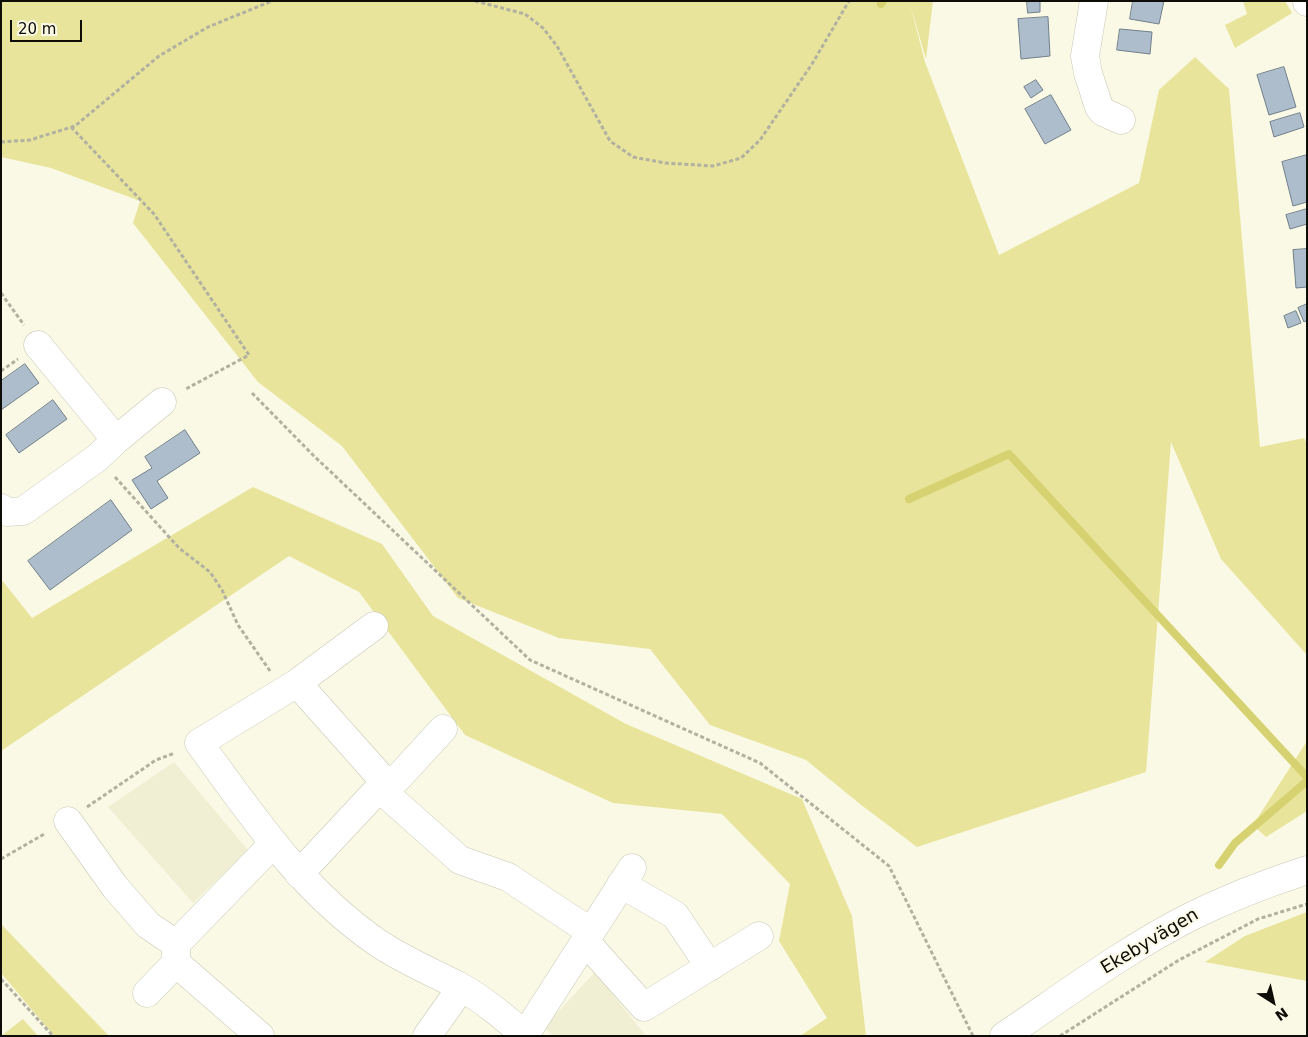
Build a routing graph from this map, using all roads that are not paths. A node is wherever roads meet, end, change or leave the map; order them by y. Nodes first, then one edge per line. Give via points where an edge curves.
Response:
1 (1094, 1) edge
2 (1121, 120) dead end
3 (38, 345) road end
4 (162, 402) road end
5 (107, 449) junction
6 (1, 508) edge
7 (374, 626) dead end
8 (290, 688) junction
9 (443, 729) dead end
10 (382, 785) junction
11 (68, 820) road end
12 (273, 844) junction
13 (1307, 870) edge
14 (299, 874) junction
15 (759, 936) dead end
16 (588, 937) junction
17 (176, 954) junction
18 (710, 967) junction
19 (461, 988) junction
20 (147, 993) dead end
21 (515, 1032) edge
22 (260, 1036) edge
23 (428, 1036) edge
24 (1004, 1036) edge

1 - 2 street via 1085,56 1088,73 1099,107
3 - 5 street
4 - 5 street
5 - 6 street via 23,510 7,512
7 - 8 street
8 - 10 street
8 - 12 street via 199,743
9 - 10 street via 397,779
10 - 14 street
10 - 16 street via 460,860 508,877
11 - 17 street via 114,887
12 - 14 street
12 - 17 street
13 - 24 street, Ekebyvägen via 1241,893 1190,917 1136,948
14 - 19 street via 333,909 380,944
15 - 18 street
16 - 18 street via 644,1007
16 - 18 street via 626,876 675,915
16 - 21 street
17 - 20 street
17 - 22 street
19 - 21 street
19 - 23 street

